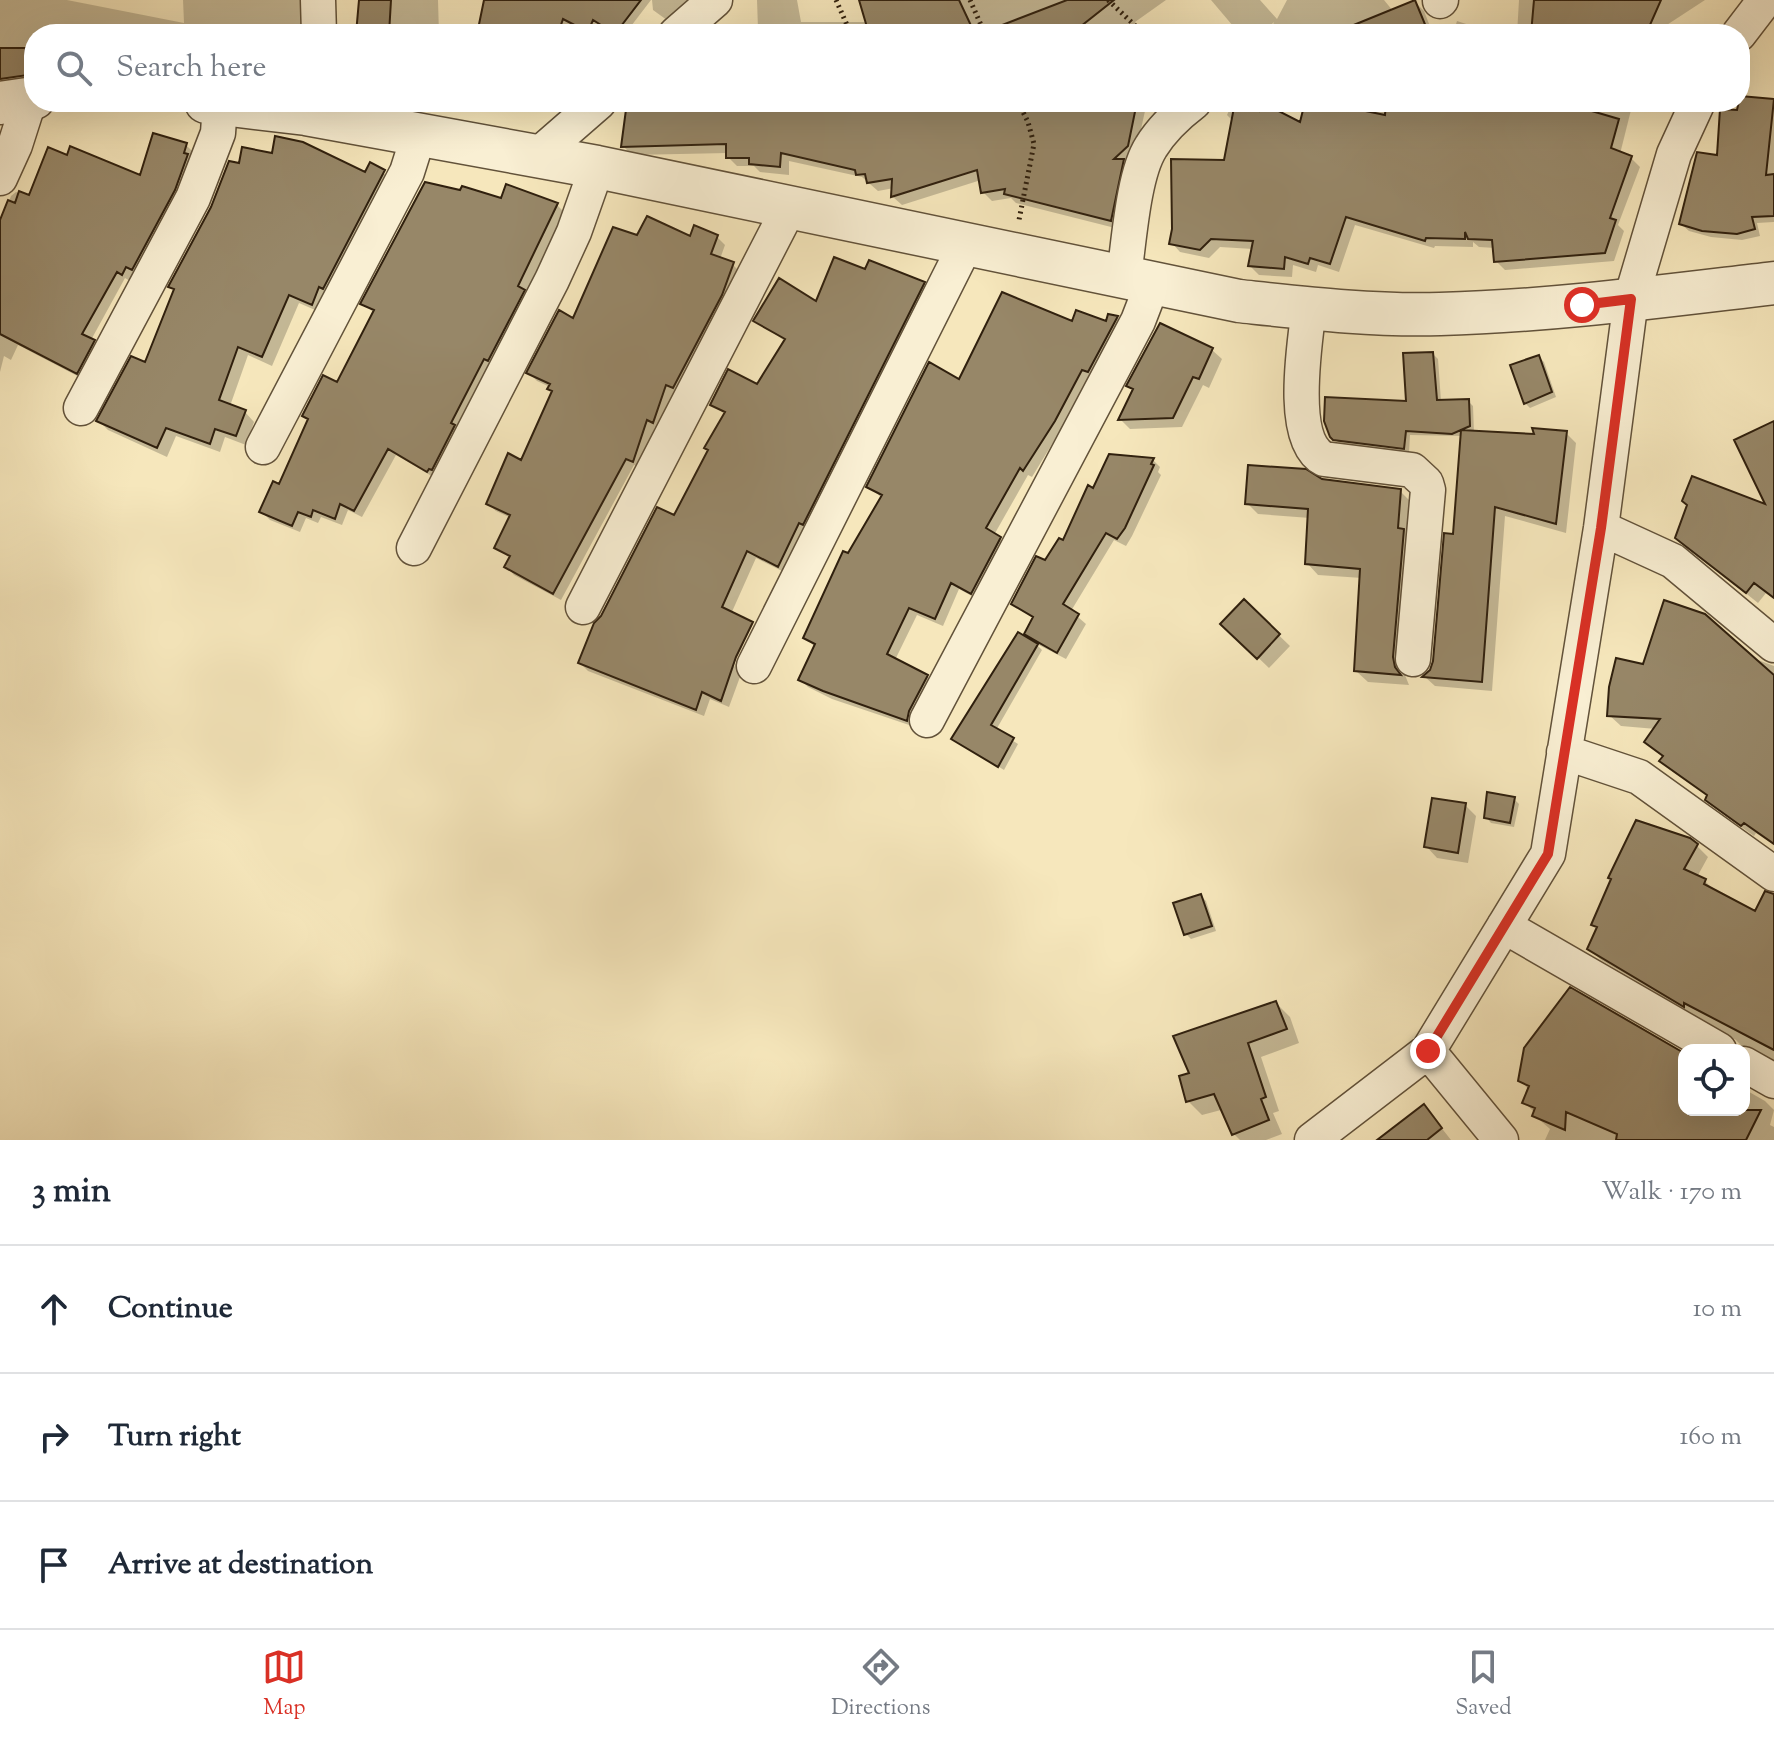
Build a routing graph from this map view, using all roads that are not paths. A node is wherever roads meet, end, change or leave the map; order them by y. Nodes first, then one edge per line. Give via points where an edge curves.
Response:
1 (318, 0) edge
2 (715, 0) edge
3 (1765, 0) edge
4 (319, 24) edge
5 (687, 24) edge
6 (1747, 24) edge
7 (21, 100) edge
8 (214, 112) edge
9 (324, 112) edge
10 (588, 112) edge
11 (1182, 112) edge
12 (1693, 112) edge
13 (419, 134) junction
14 (537, 156) junction
15 (597, 167) junction
16 (0, 178) edge
17 (790, 206) junction
18 (967, 242) junction
19 (1138, 279) junction
20 (1774, 283) edge
21 (1631, 299) junction
22 (1309, 308) junction
23 (81, 408) dead end
24 (263, 447) dead end
25 (1601, 528) junction
26 (414, 548) dead end
27 (583, 607) dead end
28 (1774, 645) edge
29 (1413, 659) dead end
30 (754, 666) dead end
31 (927, 720) dead end
32 (1564, 752) junction
33 (1774, 874) edge
34 (1504, 926) junction
35 (1709, 1044) edge
36 (1428, 1051) junction
37 (1750, 1067) edge
38 (1774, 1081) edge
39 (1312, 1140) edge
40 (1501, 1140) edge

1 - 4 street
2 - 5 street
3 - 6 street
7 - 16 street via 15,145
8 - 23 street via 218,133 193,198
9 - 13 street
10 - 14 street
11 - 19 street via 1149,149 1138,184
12 - 21 street via 1674,154
13 - 14 street
13 - 24 street via 407,172
14 - 15 street
15 - 17 street
15 - 26 street via 552,280
17 - 18 street
17 - 27 street
18 - 19 street
18 - 30 street
19 - 22 street via 1239,301
19 - 31 street via 1138,321
20 - 21 street
21 - 22 street via 1437,314
21 - 25 street
22 - 29 street via 1299,388 1313,450 1324,459 1412,470 1426,483
25 - 28 street via 1673,561
25 - 32 street
32 - 33 street via 1639,777
32 - 34 street via 1548,854
34 - 35 street
34 - 36 street
36 - 39 street
36 - 40 street
37 - 38 street

